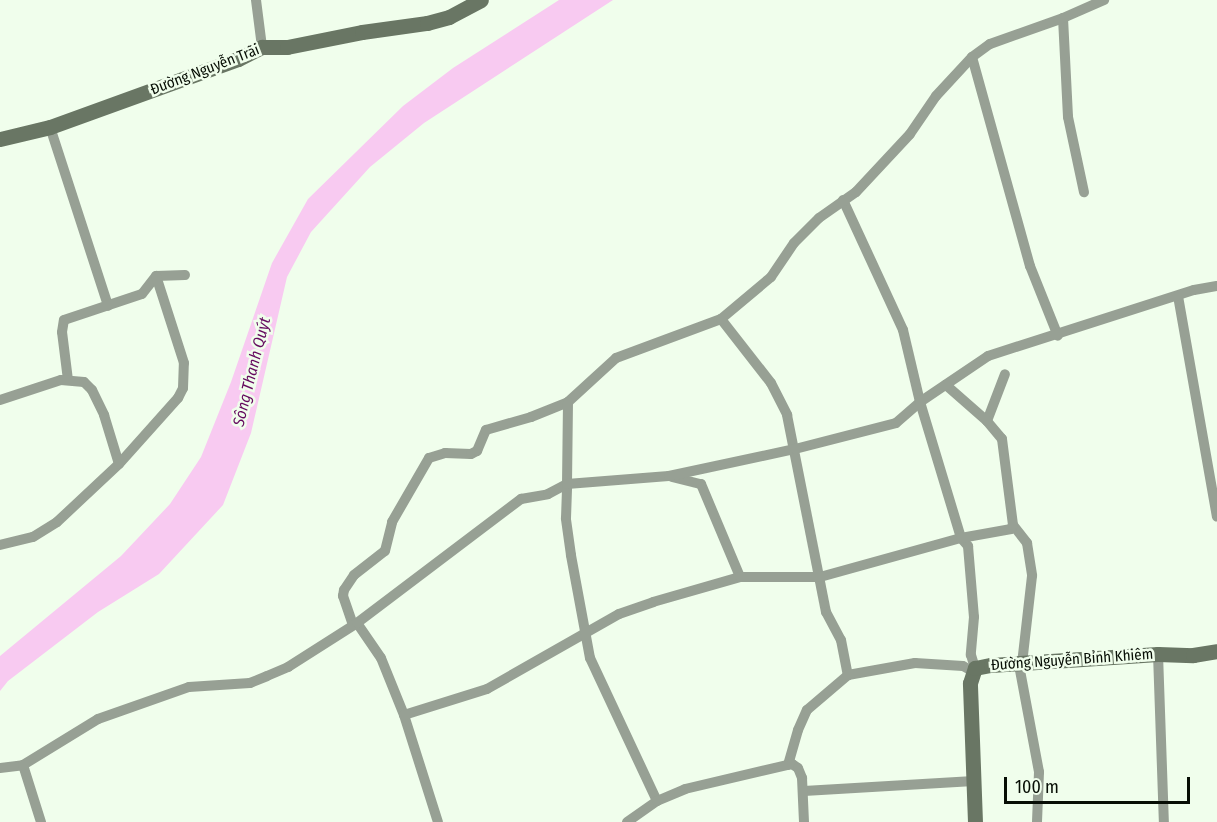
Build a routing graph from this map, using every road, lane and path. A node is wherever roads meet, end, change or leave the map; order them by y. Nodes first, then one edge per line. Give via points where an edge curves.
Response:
1 (256, 0) edge
2 (481, 0) edge
3 (1104, 0) edge
4 (1063, 18) junction
5 (262, 47) junction
6 (972, 57) junction
7 (50, 127) junction
8 (0, 139) edge
9 (1084, 192) dead end
10 (843, 200) junction
11 (185, 275) dead end
12 (156, 276) junction
13 (1217, 286) edge
14 (1178, 296) junction
15 (108, 306) junction
16 (722, 320) junction
17 (1058, 336) junction
18 (1005, 374) dead end
19 (68, 380) junction
20 (946, 385) junction
21 (0, 400) edge
22 (568, 402) junction
23 (920, 402) junction
24 (987, 421) junction
25 (795, 449) junction
26 (119, 464) junction
27 (669, 476) junction
28 (567, 484) junction
29 (1217, 517) edge
30 (1013, 525) junction
31 (961, 538) junction
32 (0, 545) edge
33 (820, 577) junction
34 (740, 578) junction
35 (355, 624) junction
36 (586, 635) junction
37 (1217, 651) edge
38 (1158, 654) junction
39 (1020, 665) junction
40 (974, 670) junction
41 (848, 675) junction
42 (404, 715) junction
43 (22, 765) junction
44 (788, 765) junction
45 (0, 768) edge
46 (974, 781) junction
47 (804, 791) junction
48 (657, 801) junction
49 (41, 822) edge
50 (438, 822) edge
51 (627, 822) edge
52 (804, 822) edge
53 (975, 822) edge
54 (1036, 822) edge
55 (1164, 822) edge

1 - 5 street
2 - 5 street, Đường Nguyễn Trãi via 449,17 427,23 287,47
3 - 4 street
4 - 6 street via 990,44
4 - 9 street via 1068,117
5 - 7 street, Đường Nguyễn Trãi
6 - 10 street via 936,96 910,134 856,192
6 - 17 street via 1030,266
7 - 8 street, Đường Nguyễn Trãi
7 - 15 street
10 - 16 street via 819,218 794,243 771,277
10 - 23 street via 903,330
11 - 12 street
12 - 15 street via 142,294
12 - 26 street via 184,363 183,388
13 - 14 street
14 - 17 street
14 - 29 street
15 - 19 street via 69,317 62,324
16 - 22 street via 616,358
16 - 25 street via 771,383 787,416
17 - 20 street via 988,356
18 - 24 street
19 - 21 street
19 - 26 street via 84,382 92,390
20 - 23 street
20 - 24 street
22 - 28 street
22 - 35 street via 486,430 477,451 471,454 445,453 429,458 392,522 385,551 354,575 344,590
23 - 25 street via 896,423
23 - 31 street
24 - 30 street via 1002,439
25 - 27 street
25 - 33 street
26 - 32 street via 47,530
27 - 28 street
27 - 34 street via 702,484
28 - 35 street via 548,494 521,499
28 - 36 street via 568,537
30 - 31 street via 1008,530
30 - 39 street via 1027,543 1032,576
31 - 33 street
31 - 40 street via 970,555
33 - 34 street
33 - 41 street via 826,612 842,640
34 - 36 street via 653,602 619,615
35 - 42 street via 381,658
35 - 43 street via 288,667 250,683 189,687 98,719
36 - 42 street via 487,689
36 - 48 street via 590,658
37 - 38 street, Đường Nguyễn Bỉnh Khiêm via 1193,656
38 - 39 street, Đường Nguyễn Bỉnh Khiêm
38 - 55 street
39 - 40 street, Đường Nguyễn Bỉnh Khiêm via 991,664
39 - 54 street via 1039,772
40 - 41 street via 915,663
40 - 46 street, Đường Nguyễn Bỉnh Khiêm via 970,682
41 - 44 street via 807,710
42 - 50 street
43 - 45 street
43 - 49 street
44 - 47 street via 798,768
44 - 48 street via 685,789
46 - 47 street
46 - 53 street, Đường Nguyễn Bỉnh Khiêm
47 - 52 street
48 - 51 street

